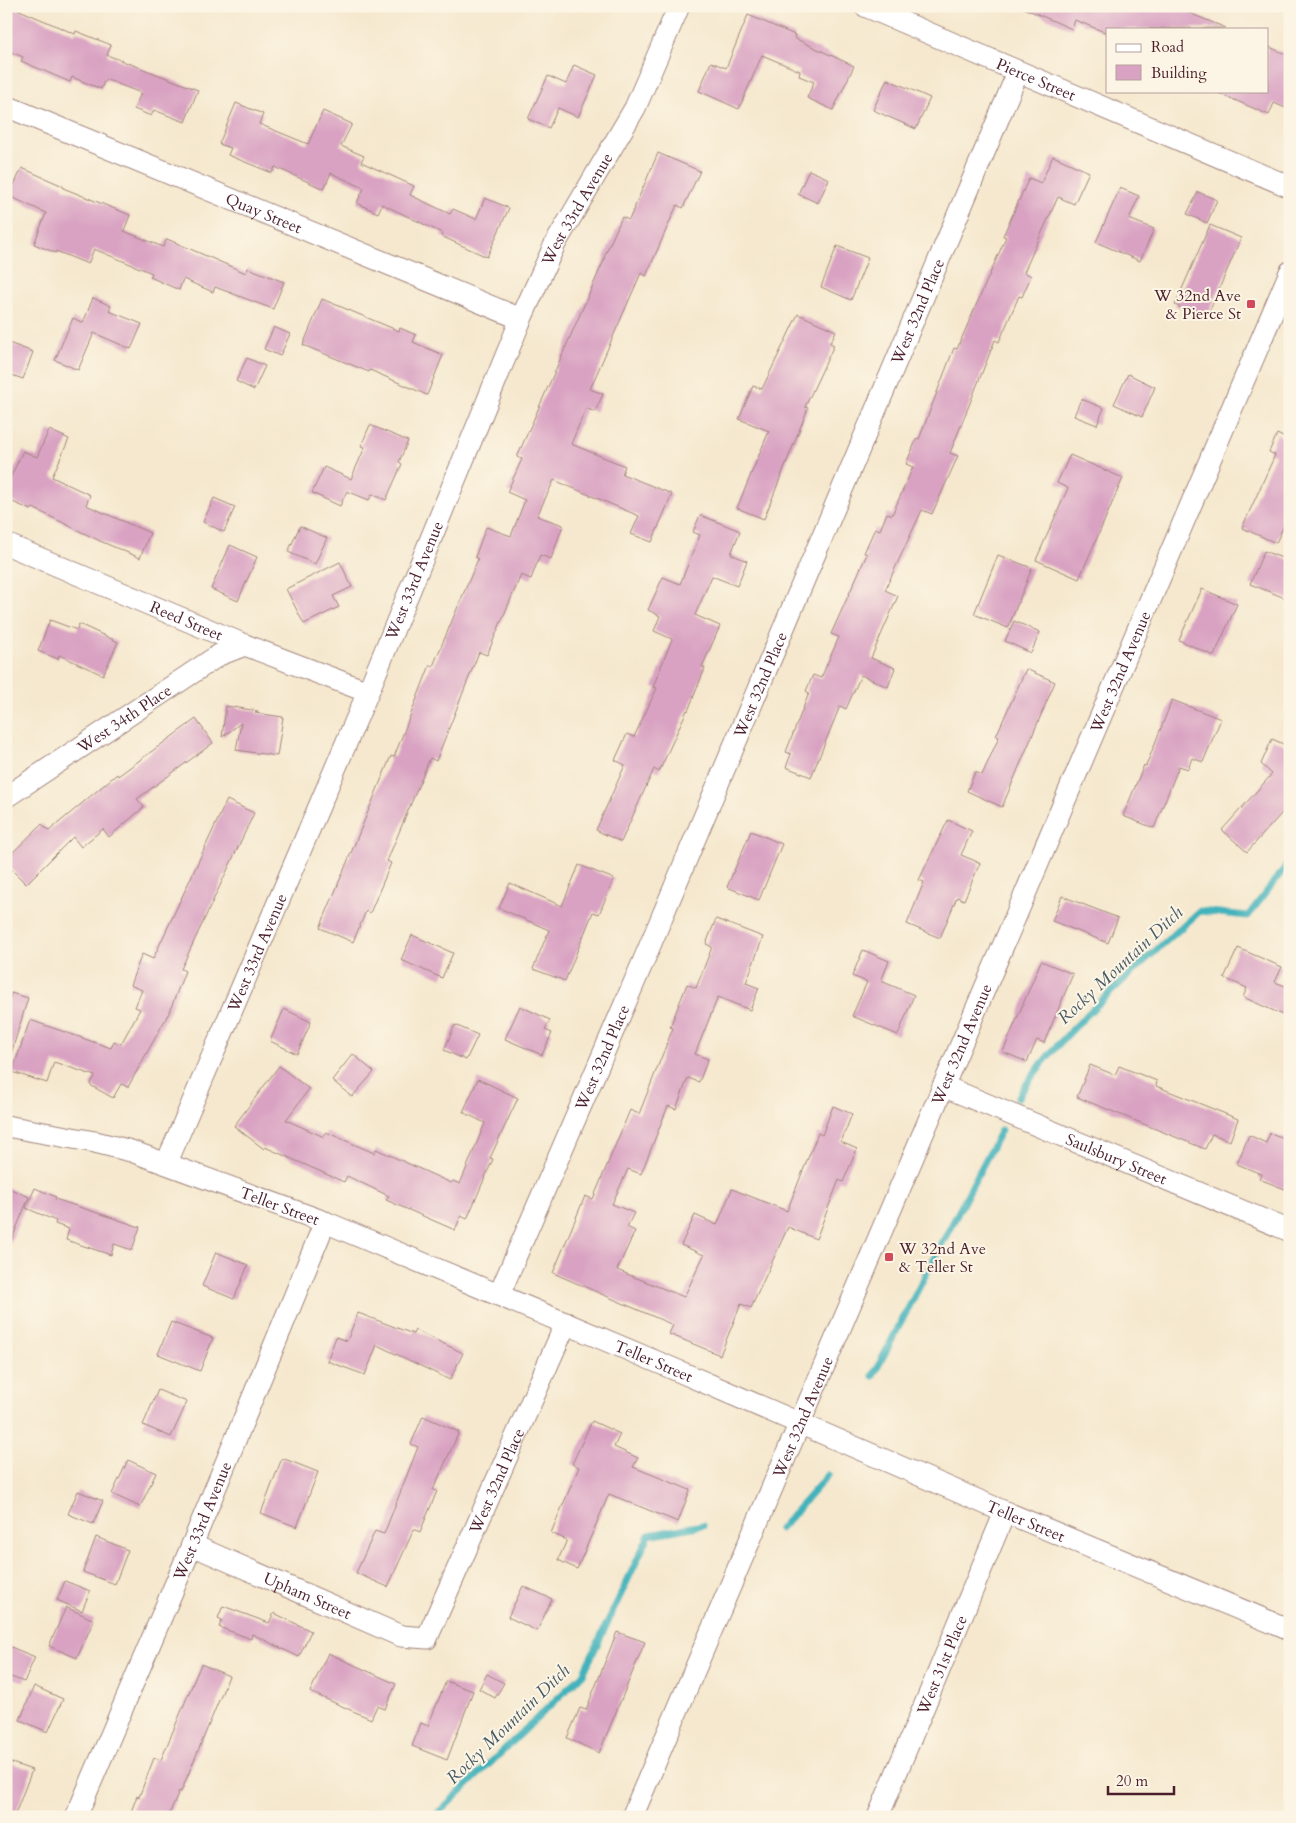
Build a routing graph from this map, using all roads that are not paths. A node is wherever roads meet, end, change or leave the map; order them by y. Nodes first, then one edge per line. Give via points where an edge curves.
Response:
1 (679, 6) edge
2 (864, 6) edge
3 (1018, 72) junction
4 (6, 106) edge
5 (1290, 188) edge
6 (1290, 272) edge
7 (521, 319) junction
8 (6, 544) edge
9 (246, 645) junction
10 (368, 692) junction
11 (6, 797) edge
12 (943, 1086) junction
13 (6, 1126) edge
14 (167, 1162) junction
15 (325, 1222) junction
16 (1290, 1231) edge
17 (498, 1295) junction
18 (566, 1323) junction
19 (799, 1423) junction
20 (1005, 1512) junction
21 (192, 1544) junction
22 (1290, 1630) edge
23 (427, 1638) joint
24 (76, 1817) edge
25 (632, 1817) edge
26 (878, 1817) edge

1 - 7 street, West 33rd Avenue via 635,108 555,244
2 - 3 street, Pierce Street
3 - 5 street, Pierce Street
3 - 17 street, West 32nd Place via 644,962
4 - 7 street, Quay Street
6 - 12 street, West 32nd Avenue
7 - 10 street, West 33rd Avenue
8 - 9 street, Reed Street
9 - 10 street, Reed Street
9 - 11 street, West 34th Place via 218,655
10 - 14 street, West 33rd Avenue
12 - 16 street, Saulsbury Street
12 - 19 street, West 32nd Avenue
13 - 14 street, Teller Street via 107,1144
14 - 15 street, Teller Street
15 - 17 street, Teller Street
15 - 21 street, West 33rd Avenue
17 - 18 street, Teller Street
18 - 19 street, Teller Street
18 - 23 street, West 32nd Place
19 - 20 street, Teller Street
19 - 25 street, West 32nd Avenue
20 - 22 street, Teller Street
20 - 26 street, West 31st Place
21 - 23 street, Upham Street via 401,1636
21 - 24 street, West 33rd Avenue

